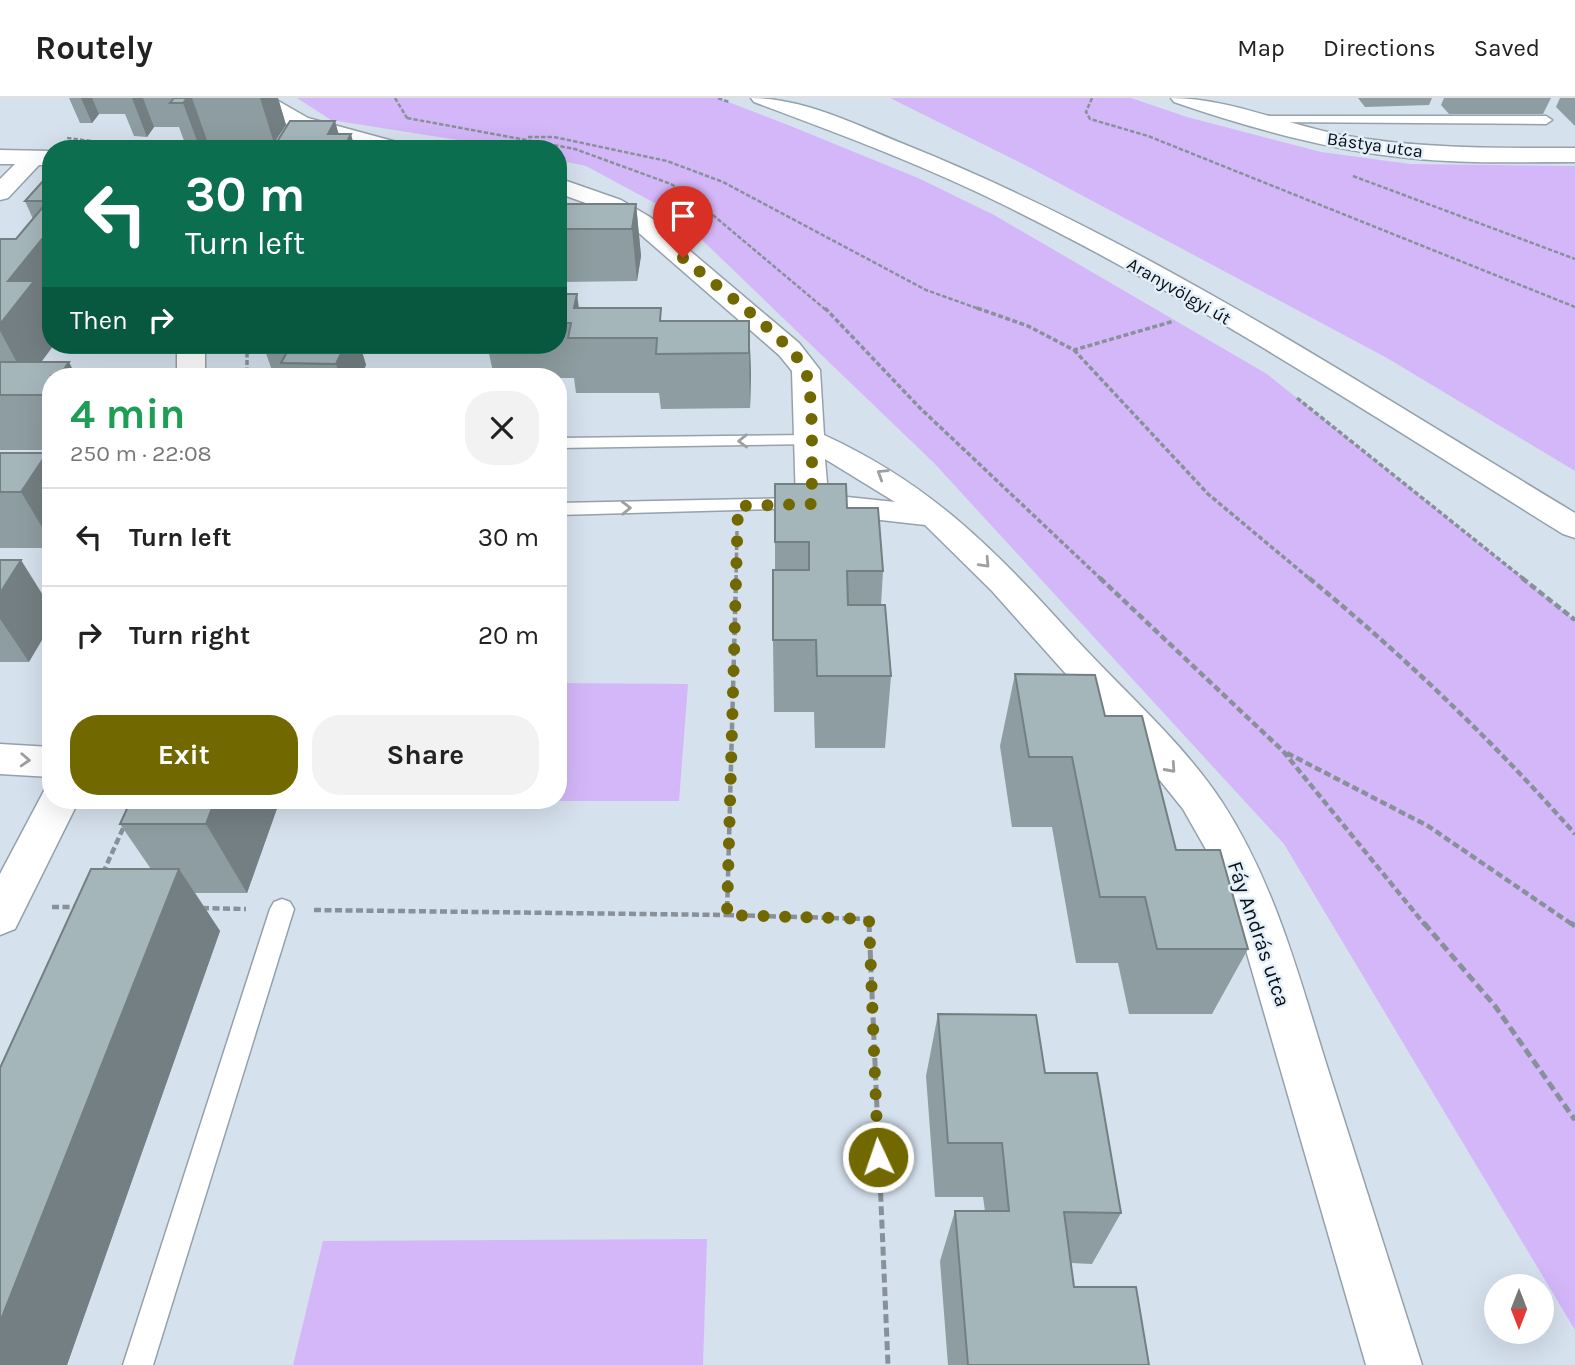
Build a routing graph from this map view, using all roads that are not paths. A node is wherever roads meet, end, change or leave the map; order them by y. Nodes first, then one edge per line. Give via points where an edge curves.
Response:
1 (258, 98) edge
2 (761, 98) edge
3 (825, 98) edge
4 (1181, 98) edge
5 (1247, 120) junction
6 (1546, 120) dead end
7 (363, 140) edge
8 (905, 152) junction
9 (1575, 155) edge
10 (0, 156) edge
11 (42, 157) edge
12 (567, 188) edge
13 (0, 193) edge
14 (811, 440) junction
15 (567, 443) edge
16 (812, 504) junction
17 (567, 509) edge
18 (936, 516) junction
19 (1575, 527) edge
20 (0, 759) edge
21 (42, 761) edge
22 (54, 809) edge
23 (282, 909) road end
24 (3, 911) edge
25 (138, 1365) edge
26 (1394, 1365) edge

1 - 7 street via 300,123
2 - 8 street, Aranyvölgyi út
3 - 8 street
4 - 5 street, Bástya utca
5 - 6 lane
5 - 9 street, Bástya utca via 1394,150
8 - 19 street, Aranyvölgyi út via 1016,201 1103,247
10 - 11 street
11 - 13 street
12 - 14 street via 613,205 641,222 789,349 806,370
14 -> 15 lane
14 - 16 street
18 -> 14 street, Fáy András utca via 865,464
17 -> 16 lane
16 - 18 street
18 -> 26 street, Fáy András utca via 1196,795 1245,882
20 -> 21 street
22 - 24 street
23 - 25 lane

